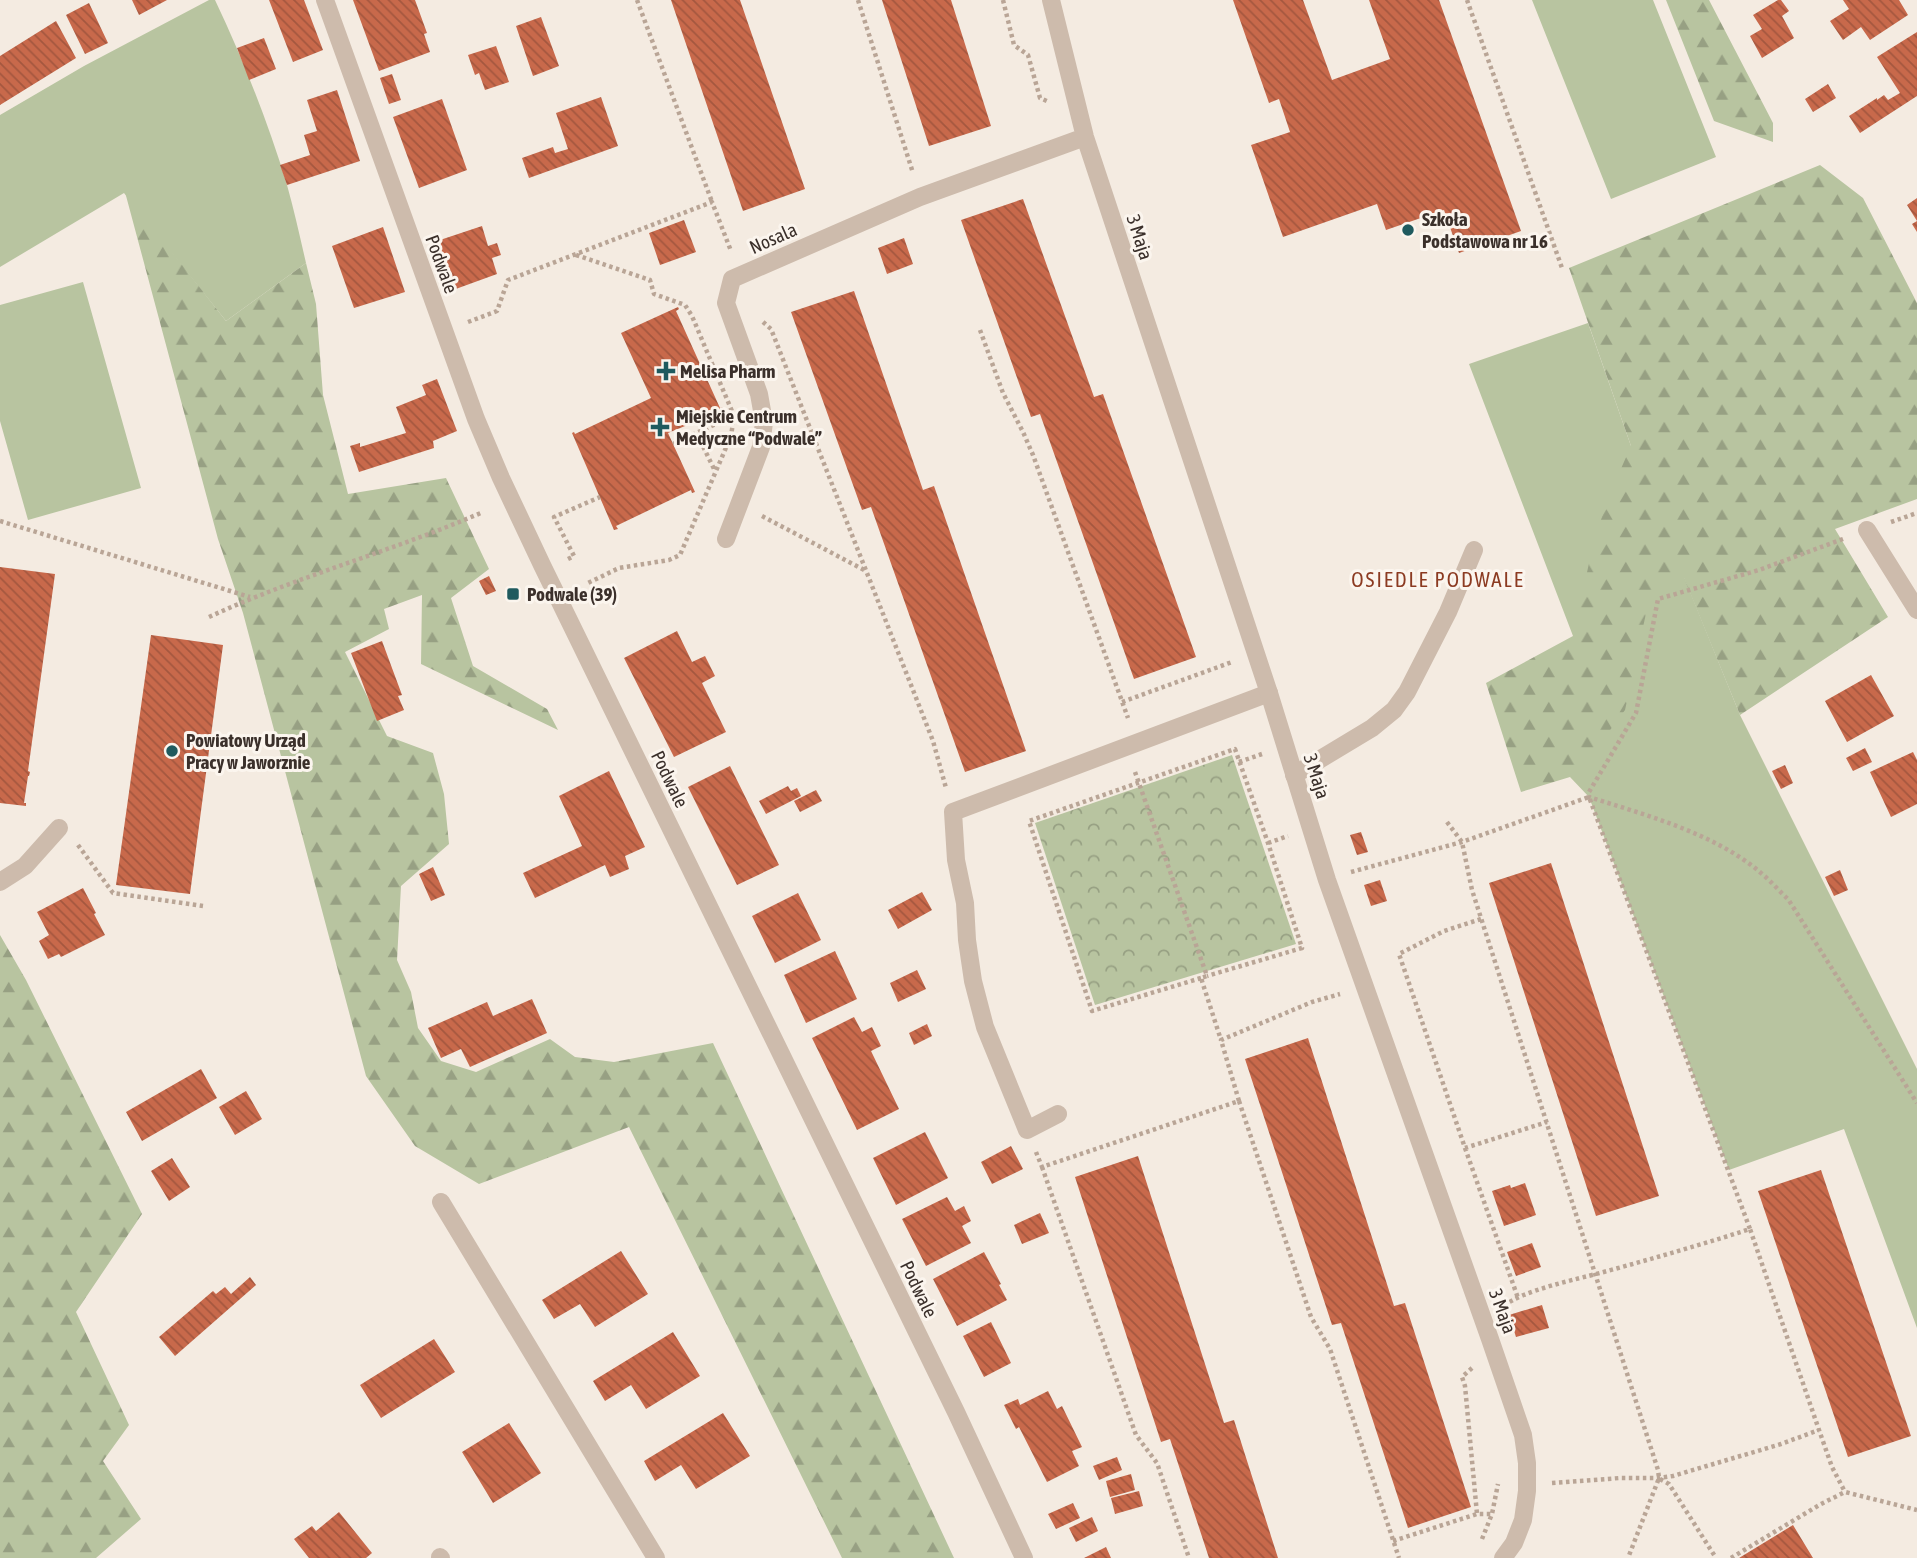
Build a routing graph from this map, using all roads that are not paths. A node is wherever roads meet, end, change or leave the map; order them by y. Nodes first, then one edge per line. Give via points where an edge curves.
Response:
1 (325, 0) edge
2 (1051, 0) edge
3 (1085, 137) junction
4 (1867, 530) road end
5 (726, 539) dead end
6 (1474, 550) dead end
7 (1917, 610) edge
8 (1269, 693) junction
9 (1294, 775) junction
10 (59, 828) road end
11 (0, 882) edge
12 (1058, 1114) dead end
13 (441, 1202) dead end
14 (656, 1558) edge
15 (1024, 1558) edge
16 (1503, 1558) edge

1 - 15 street, Podwale via 501,478
2 - 3 street, 3 Maja
3 - 5 street, Nosala via 920,197 732,279 726,303 759,394 764,422 761,447
3 - 8 street, 3 Maja
4 - 7 street
6 - 9 street via 1448,612 1394,710
8 - 9 street, 3 Maja
8 - 12 street via 953,812 973,981 985,1027 1027,1130
9 - 16 street, 3 Maja via 1523,1435 1527,1463 1524,1520
10 - 11 street via 25,866
13 - 14 street

